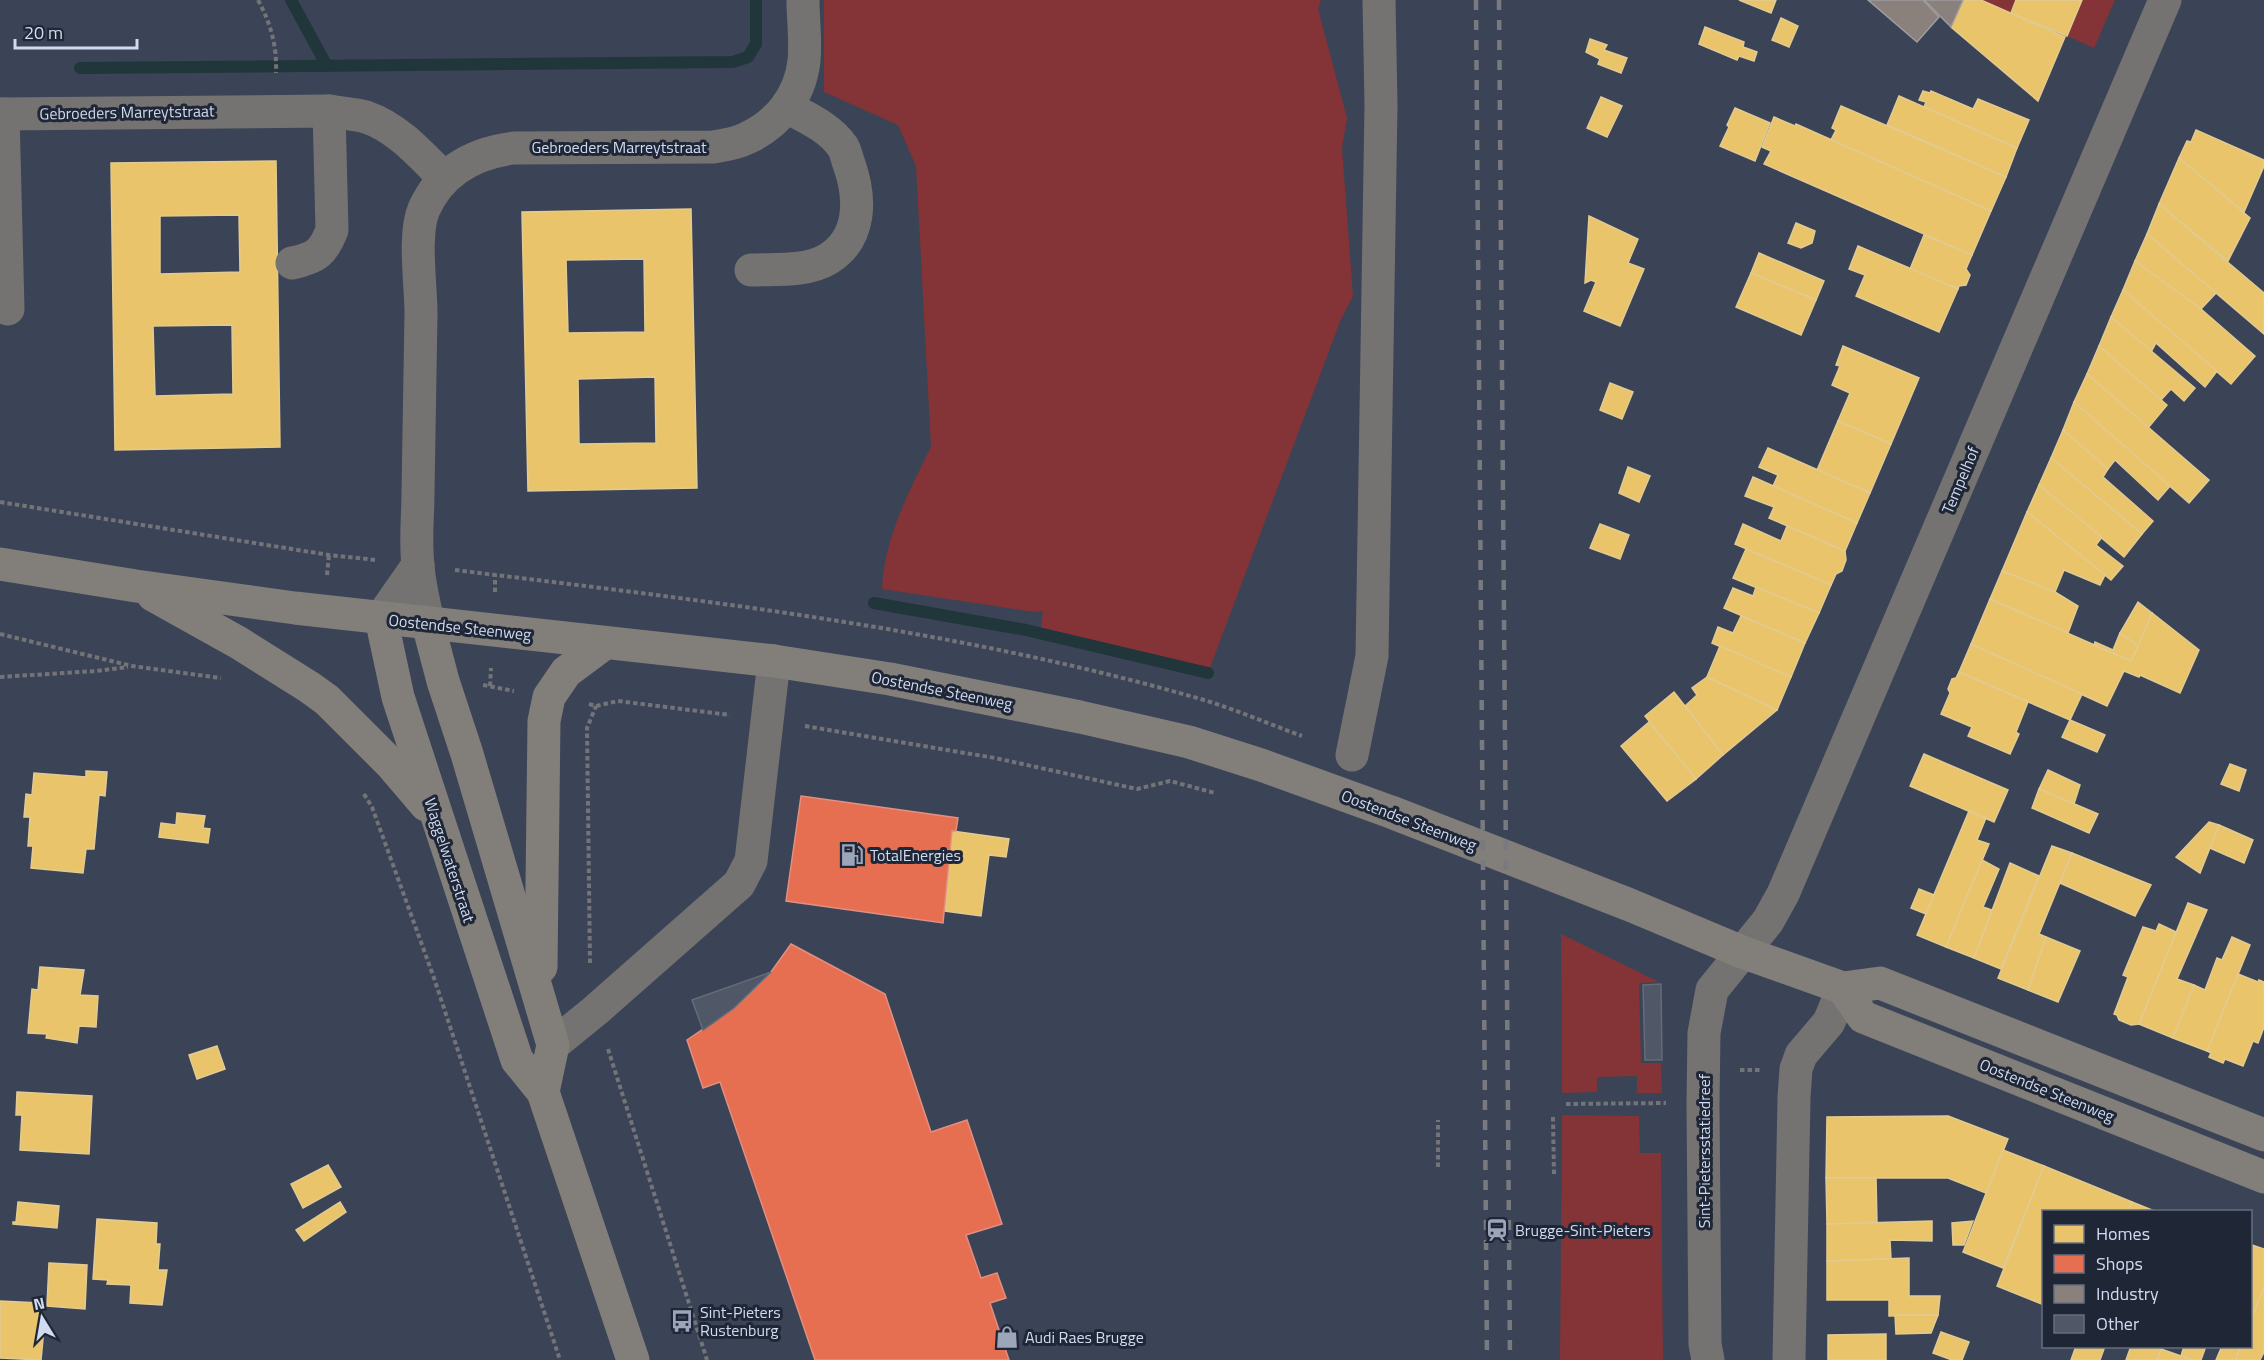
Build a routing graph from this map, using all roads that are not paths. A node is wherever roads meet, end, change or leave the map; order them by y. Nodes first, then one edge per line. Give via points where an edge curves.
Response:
1 (803, 0) edge
2 (1379, 0) edge
3 (2165, 0) edge
4 (787, 107) junction
5 (329, 111) junction
6 (2, 114) edge
7 (444, 178) junction
8 (292, 263) dead end
9 (751, 270) dead end
10 (8, 309) dead end
11 (0, 564) edge
12 (417, 565) junction
13 (136, 586) junction
14 (381, 618) junction
15 (429, 624) junction
16 (605, 643) junction
17 (774, 661) junction
18 (1352, 755) dead end
19 (435, 815) junction
20 (1742, 952) junction
21 (1843, 988) junction
22 (541, 1005) junction
23 (553, 1045) junction
24 (543, 1092) junction
25 (2264, 1135) edge
26 (2264, 1177) edge
27 (633, 1360) edge
28 (1708, 1360) edge
29 (1789, 1360) edge

1 - 4 street, Gebroeders Marreytstraat via 804,61 798,88
2 - 18 street via 1381,105 1372,656
3 - 20 street, Tempelhof via 1783,894 1768,921
4 - 7 street, Gebroeders Marreytstraat via 767,127 743,140 713,147 514,148 480,155
4 - 9 street via 824,128 843,148 855,179 855,226 845,246 827,260 805,267
5 - 6 street, Gebroeders Marreytstraat
5 - 7 street, Gebroeders Marreytstraat via 366,117 388,127
5 - 8 street via 332,230 325,246 311,259
6 - 10 street, Gebroeders Marreytstraat
7 - 12 street, Gebroeders Marreytstraat via 423,212 419,232
11 - 13 main road, Oostendse Steenweg
12 - 14 street
12 - 15 street, Gebroeders Marreytstraat
13 - 14 main road, Oostendse Steenweg
13 - 19 main road via 239,643 327,700
14 - 15 main road, Oostendse Steenweg
14 - 19 main road, Waggelwaterstraat via 392,676
15 - 16 main road, Oostendse Steenweg
15 - 22 main road
16 - 17 main road, Oostendse Steenweg
16 - 22 main road via 566,672 549,697 544,721
17 - 20 main road, Oostendse Steenweg via 890,679 1189,742 1391,812
17 - 23 street via 752,861 739,885
19 - 24 main road, Waggelwaterstraat via 517,1060
20 - 21 main road, Oostendse Steenweg
20 - 28 street, Sint-Pietersstatiedreef via 1712,990 1704,1033
21 - 25 main road, Oostendse Steenweg via 1880,983
21 - 26 main road, Oostendse Steenweg via 1863,1017
21 - 29 street via 1828,1022 1801,1055 1796,1069
22 - 23 main road
23 - 24 main road
24 - 27 main road, Waggelwaterstraat

